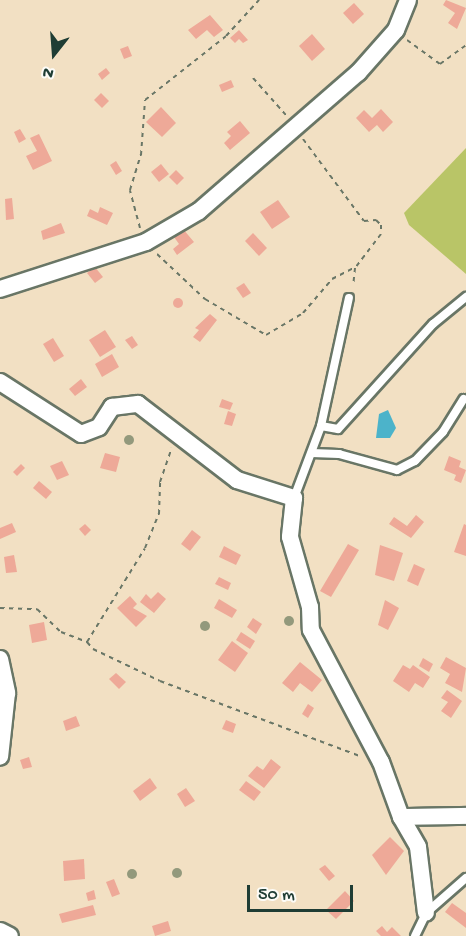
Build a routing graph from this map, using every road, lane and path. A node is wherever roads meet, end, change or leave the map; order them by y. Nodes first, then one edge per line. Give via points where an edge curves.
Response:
1 (259, 0) edge
2 (408, 0) edge
3 (396, 30) junction
4 (466, 45) edge
5 (253, 78) dead end
6 (294, 126) junction
7 (145, 242) junction
8 (355, 268) junction
9 (0, 289) edge
10 (466, 297) edge
11 (350, 298) joint
12 (0, 382) edge
13 (465, 399) edge
14 (321, 426) junction
15 (180, 435) junction
16 (312, 453) junction
17 (294, 498) junction
18 (0, 608) edge
19 (87, 642) junction
20 (0, 659) edge
21 (0, 757) edge
22 (381, 762) junction
23 (466, 816) edge
24 (401, 817) junction
25 (466, 878) edge
26 (426, 913) junction
27 (0, 931) edge
28 (10, 936) edge
29 (415, 936) edge

1 - 7 path via 226,36 145,100 141,155 130,190
2 - 3 street
3 - 4 path via 440,64
3 - 6 street via 358,73
5 - 6 path via 274,97
6 - 7 street via 199,211
6 - 8 path via 364,222 376,220 381,225 381,234
7 - 8 path via 205,299 266,335 303,313 332,279
7 - 9 street
8 - 11 path
10 - 14 lane via 433,324 338,429
11 - 14 lane
12 - 15 street via 81,434 99,427 112,407 138,404
13 - 16 lane via 443,432 415,461 397,470 339,454
14 - 16 lane
15 - 17 street via 237,480
15 - 19 path via 160,482 159,514 145,549
16 - 17 lane
17 - 22 street via 290,537 310,607 311,630
18 - 19 path via 38,609 62,632
19 - 22 path via 93,649 160,681
20 - 21 street via 7,693
22 - 24 street
23 - 24 street
24 - 26 street via 418,847
25 - 26 lane
26 - 29 lane
27 - 28 street

